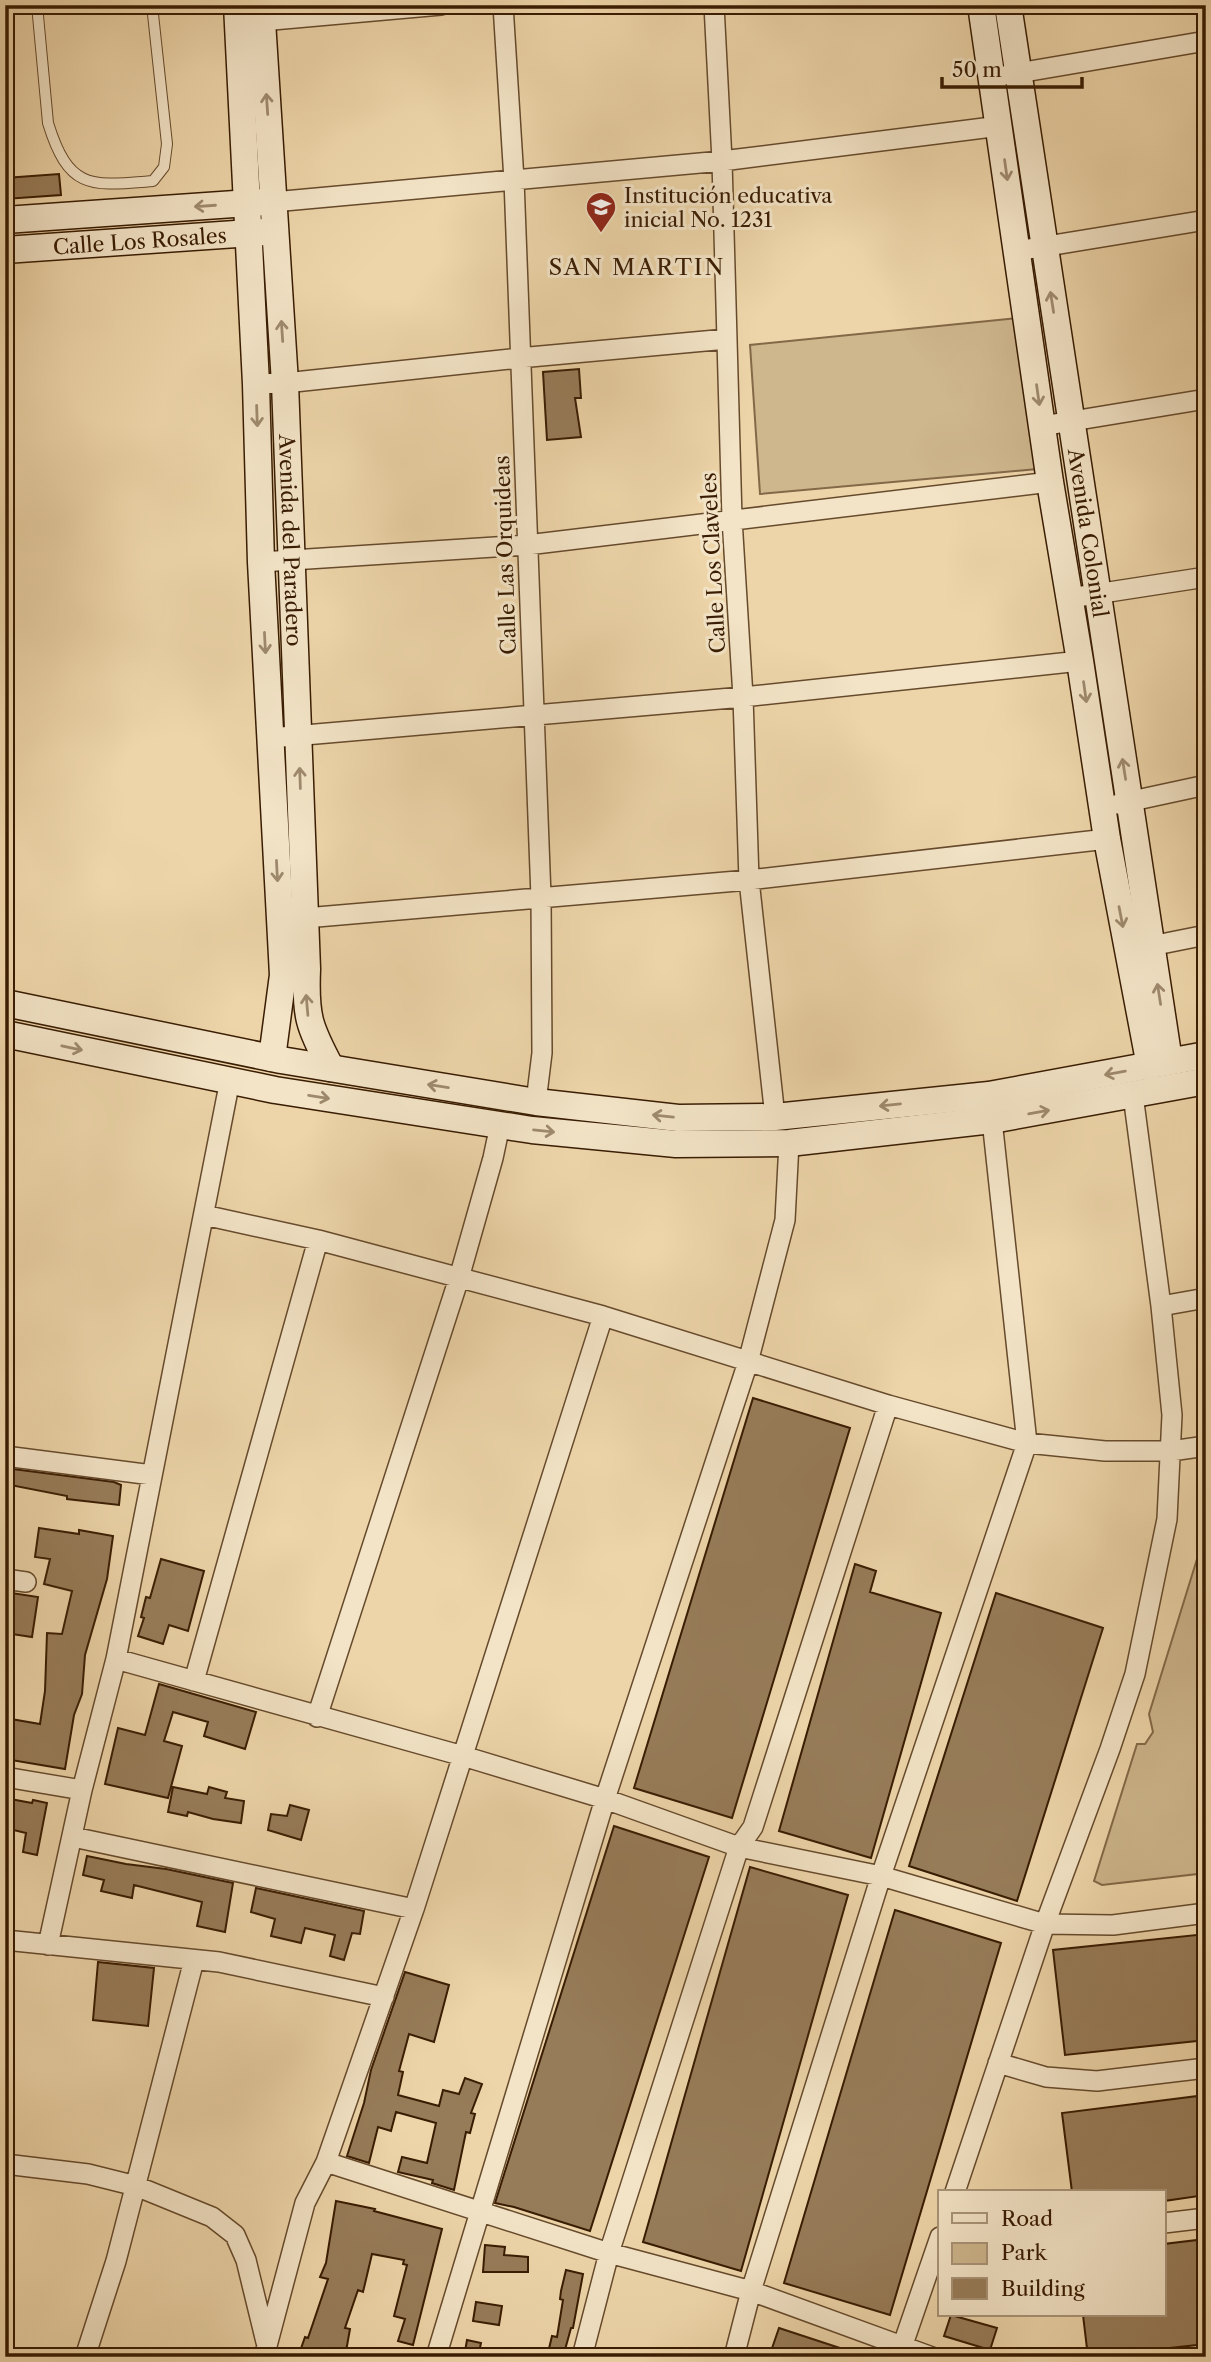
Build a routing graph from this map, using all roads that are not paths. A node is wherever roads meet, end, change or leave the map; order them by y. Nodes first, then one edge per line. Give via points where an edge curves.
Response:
1 (37, 5) edge
2 (152, 5) edge
3 (441, 5) edge
4 (503, 5) edge
5 (714, 5) edge
6 (981, 5) edge
7 (1007, 5) edge
8 (250, 14) edge
9 (1206, 41) edge
10 (1005, 75) junction
11 (1000, 126) junction
12 (722, 162) junction
13 (514, 180) junction
14 (260, 202) junction
15 (5, 220) edge
16 (1206, 220) edge
17 (275, 232) junction
18 (249, 233) junction
19 (1044, 246) junction
20 (5, 250) edge
21 (1017, 251) junction
22 (727, 339) junction
23 (519, 358) junction
24 (285, 383) junction
25 (256, 384) junction
26 (1206, 398) edge
27 (1070, 422) junction
28 (1042, 426) junction
29 (1050, 482) junction
30 (732, 519) junction
31 (527, 545) junction
32 (293, 559) junction
33 (261, 562) junction
34 (1206, 577) edge
35 (1097, 594) junction
36 (1070, 598) junction
37 (1080, 660) junction
38 (743, 697) junction
39 (534, 715) junction
40 (299, 737) junction
41 (270, 738) junction
42 (1206, 785) edge
43 (1129, 802) junction
44 (1102, 806) junction
45 (1107, 839) junction
46 (750, 880) junction
47 (541, 897) junction
48 (305, 918) junction
49 (1206, 935) edge
50 (1151, 946) junction
51 (5, 1003) edge
52 (5, 1034) edge
53 (1206, 1055) edge
54 (276, 1059) junction
55 (1159, 1064) junction
56 (331, 1068) junction
57 (230, 1080) junction
58 (1206, 1081) edge
59 (275, 1090) junction
60 (1133, 1095) junction
61 (536, 1102) junction
62 (775, 1117) junction
63 (992, 1121) junction
64 (500, 1125) junction
65 (789, 1143) junction
66 (204, 1215) junction
67 (318, 1240) junction
68 (459, 1278) junction
69 (1206, 1298) edge
70 (1161, 1306) junction
71 (603, 1316) junction
72 (748, 1362) junction
73 (888, 1405) junction
74 (1027, 1443) junction
75 (1206, 1446) edge
76 (1171, 1451) junction
77 (5, 1456) edge
78 (152, 1475) junction
79 (5, 1578) edge
80 (26, 1582) dead end
81 (116, 1659) junction
82 (194, 1681) junction
83 (317, 1717) junction
84 (463, 1756) junction
85 (5, 1777) edge
86 (82, 1790) junction
87 (605, 1799) junction
88 (73, 1837) junction
89 (739, 1847) junction
90 (881, 1876) junction
91 (414, 1909) junction
92 (1206, 1913) edge
93 (1045, 1924) junction
94 (5, 1940) edge
95 (48, 1945) junction
96 (194, 1960) junction
97 (384, 1997) junction
98 (998, 2063) junction
99 (1206, 2068) edge
100 (326, 2162) junction
101 (5, 2164) edge
102 (136, 2186) junction
103 (956, 2190) edge
104 (480, 2211) junction
105 (1206, 2218) edge
106 (1166, 2223) edge
107 (938, 2244) edge
108 (608, 2253) junction
109 (751, 2291) junction
110 (265, 2351) edge
111 (900, 2351) edge
112 (85, 2357) edge
113 (436, 2357) edge
114 (583, 2357) edge
115 (734, 2357) edge
116 (932, 2357) edge

1 - 2 lane via 48,123 54,141 65,164 79,178 103,185 153,181 164,167 167,144
3 - 8 street
4 - 13 street, Calle Las Orquideas
5 - 12 street, Calle Los Claveles
6 - 10 street
7 - 10 street, Avenida Colonial
8 - 14 street, Avenida del Paradero
9 - 10 street
10 - 11 street
10 - 19 street, Avenida Colonial
11 - 12 street
11 -> 21 street
12 - 13 street
12 - 22 street, Calle Los Claveles
13 - 14 street
13 - 23 street, Calle Las Orquideas
14 -> 15 street, Calle Los Rosales
14 - 17 street, Avenida del Paradero
14 - 18 street, Avenida del Paradero
16 - 19 street
17 - 18 street, Calle Los Rosales
24 -> 17 street, Avenida del Paradero
18 - 20 street, Calle Los Rosales
18 - 25 street, Avenida del Paradero
19 - 21 street
27 -> 19 street, Avenida Colonial
21 -> 28 street
22 - 23 street
22 - 30 street, Calle Los Claveles
23 - 24 street
23 - 31 street, Calle Las Orquideas
24 - 25 street
24 - 32 street, Avenida del Paradero
25 -> 33 street, Avenida del Paradero
26 - 27 street
27 - 28 street
27 - 35 street, Avenida Colonial
28 - 29 street
29 - 30 street
29 - 36 street
30 - 31 street
30 - 38 street, Calle Los Claveles
31 - 32 street
31 - 39 street, Calle Las Orquideas
32 - 33 street
32 - 40 street, Avenida del Paradero
33 -> 41 street, Avenida del Paradero
34 - 35 street
35 - 36 street
43 -> 35 street, Avenida Colonial
36 - 37 street
37 - 38 street
37 -> 44 street
38 - 39 street
38 - 46 street, Calle Los Claveles
39 - 40 street
39 - 47 street, Calle Las Orquideas
40 - 41 street
48 -> 40 street, Avenida del Paradero
41 -> 54 street, Avenida del Paradero via 283,975
42 - 43 street
43 - 44 street
43 - 50 street, Avenida Colonial
44 - 45 street
45 - 46 street
45 -> 55 street
46 - 47 street
46 - 62 street, Calle Los Claveles
47 - 48 street
47 - 61 street, Calle Las Orquideas via 542,1053
56 -> 48 street, Avenida del Paradero via 313,1035 306,1007
49 - 50 street
55 -> 50 street, Avenida Colonial
51 - 54 street
52 -> 57 street
53 - 55 street
54 - 56 street
54 - 59 street, Avenida del Paradero
55 -> 62 street via 989,1095
61 -> 56 street
57 - 59 street
57 - 66 street
58 - 60 street
59 -> 64 street
63 -> 60 street
60 - 70 street
62 -> 61 street via 678,1118
63 - 65 street
63 - 74 street
64 -> 65 street via 676,1144
64 - 68 street
65 - 72 street via 785,1220
66 - 67 street
66 - 78 street
67 - 68 street
67 - 82 street
68 - 71 street
68 - 83 street
69 - 70 street
70 - 76 street
71 - 72 street
71 - 84 street
72 - 73 street
72 - 87 street
73 - 74 street
73 - 89 street via 753,1827
74 - 76 street via 1105,1451
74 - 90 street
75 - 76 street
76 - 93 street via 1167,1519 1135,1674
77 - 78 street
78 - 81 street
79 - 80 street
81 - 82 street
81 - 86 street
82 - 83 street
83 - 84 street
84 - 87 street
84 - 91 street
85 - 86 street
86 - 88 street
87 - 89 street
87 - 104 street
88 - 91 street
88 - 95 street
89 - 90 street
89 - 108 street
90 - 93 street
90 - 109 street
91 - 97 street
92 - 93 street via 1113,1925
93 - 98 street
94 - 95 street
95 - 96 street
96 - 97 street
96 - 102 street
97 - 100 street
98 - 99 street via 1046,2077 1097,2081
98 - 103 street
100 - 104 street
100 - 110 street via 305,2203
101 - 102 street via 88,2174
102 - 110 street via 212,2217 235,2235 246,2260
102 - 112 street
104 - 108 street
104 - 113 street
105 - 106 street
107 - 111 street
108 - 109 street
108 - 114 street
109 - 111 street
109 - 115 street
111 - 116 street

